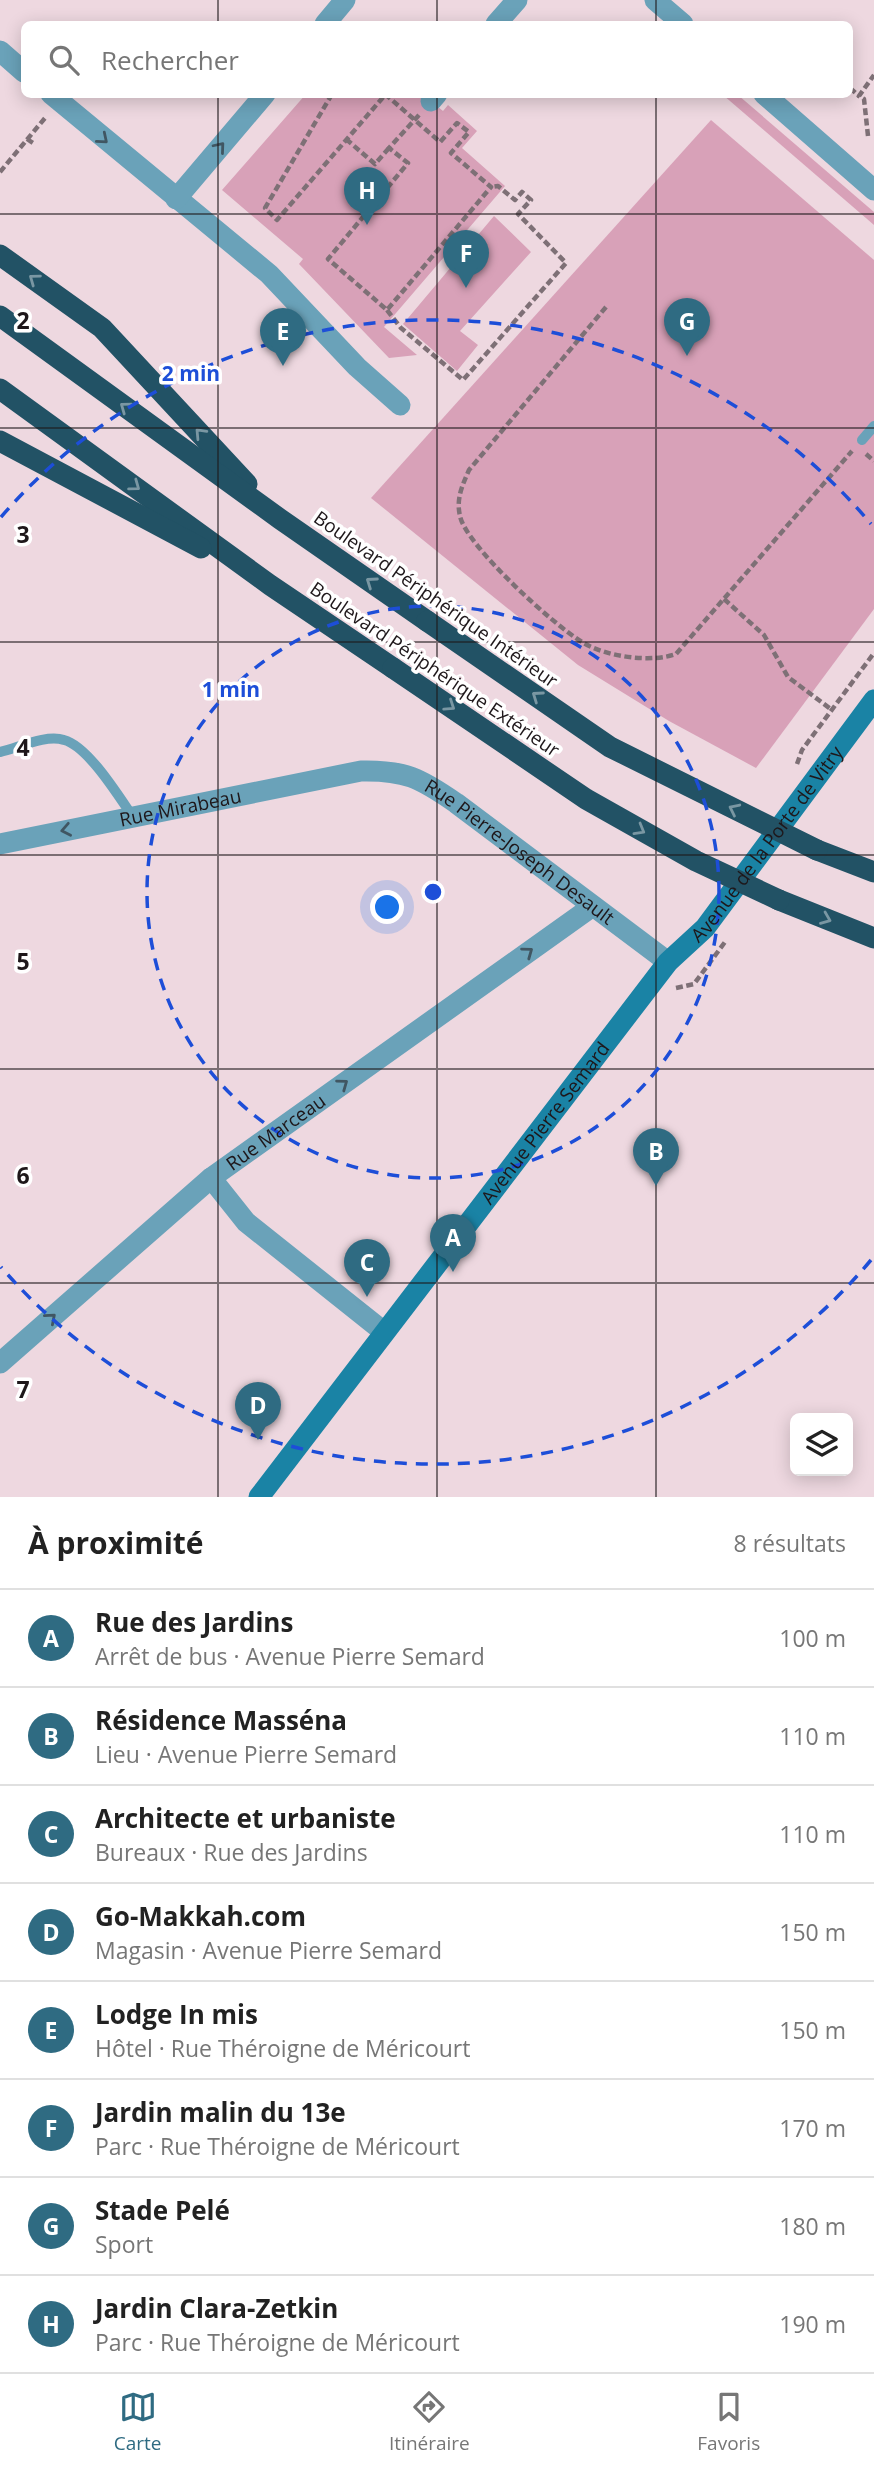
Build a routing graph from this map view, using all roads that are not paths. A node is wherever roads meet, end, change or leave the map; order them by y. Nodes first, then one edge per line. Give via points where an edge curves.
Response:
1 (345, 0) edge
2 (517, 0) edge
3 (662, 2) edge
4 (328, 21) edge
5 (499, 21) edge
6 (680, 21) edge
7 (0, 51) edge
8 (21, 69) edge
9 (262, 98) edge
10 (769, 98) edge
11 (51, 103) edge
12 (874, 190) edge
13 (176, 199) junction
14 (0, 255) edge
15 (0, 316) edge
16 (0, 389) edge
17 (400, 405) dead end
18 (874, 426) edge
19 (862, 440) dead end
20 (0, 441) edge
21 (280, 519) junction
22 (271, 585) junction
23 (874, 699) edge
24 (0, 752) edge
25 (361, 771) joint
26 (133, 817) junction
27 (0, 844) edge
28 (874, 872) edge
29 (593, 906) junction
30 (874, 938) edge
31 (668, 961) junction
32 (653, 981) joint
33 (211, 1178) junction
34 (384, 1332) junction
35 (0, 1363) edge
36 (259, 1497) edge

1 - 4 street
2 - 5 street
3 - 6 street
7 - 8 street
13 -> 9 street
10 - 12 street
11 -> 13 street
13 - 17 street via 268,274
21 -> 14 highway via 102,328
21 -> 15 highway, Boulevard Périphérique Intérieur
16 -> 22 highway, Boulevard Périphérique Extérieur
18 - 19 lane
20 - 22 highway
28 -> 21 highway, Boulevard Périphérique Intérieur, bridge via 817,850 610,747
22 -> 30 highway, Boulevard Périphérique Extérieur, bridge via 586,799 696,861
23 - 31 street, Avenue de la Porte de Vitry via 705,928
24 - 26 lane via 50,739 64,740 88,757
25 - 26 street, Rue Mirabeau
25 - 29 street, Rue Pierre-Joseph Desault via 394,770 428,784
26 -> 27 street, Rue Mirabeau
29 - 31 street, Rue Pierre-Joseph Desault
33 -> 29 street, Rue Marceau
31 - 32 street, Avenue de la Porte de Vitry
32 - 34 street, Avenue Pierre Semard
33 - 34 street via 246,1222
35 -> 33 street, Rue Marceau
34 - 36 street, Avenue Pierre Semard

